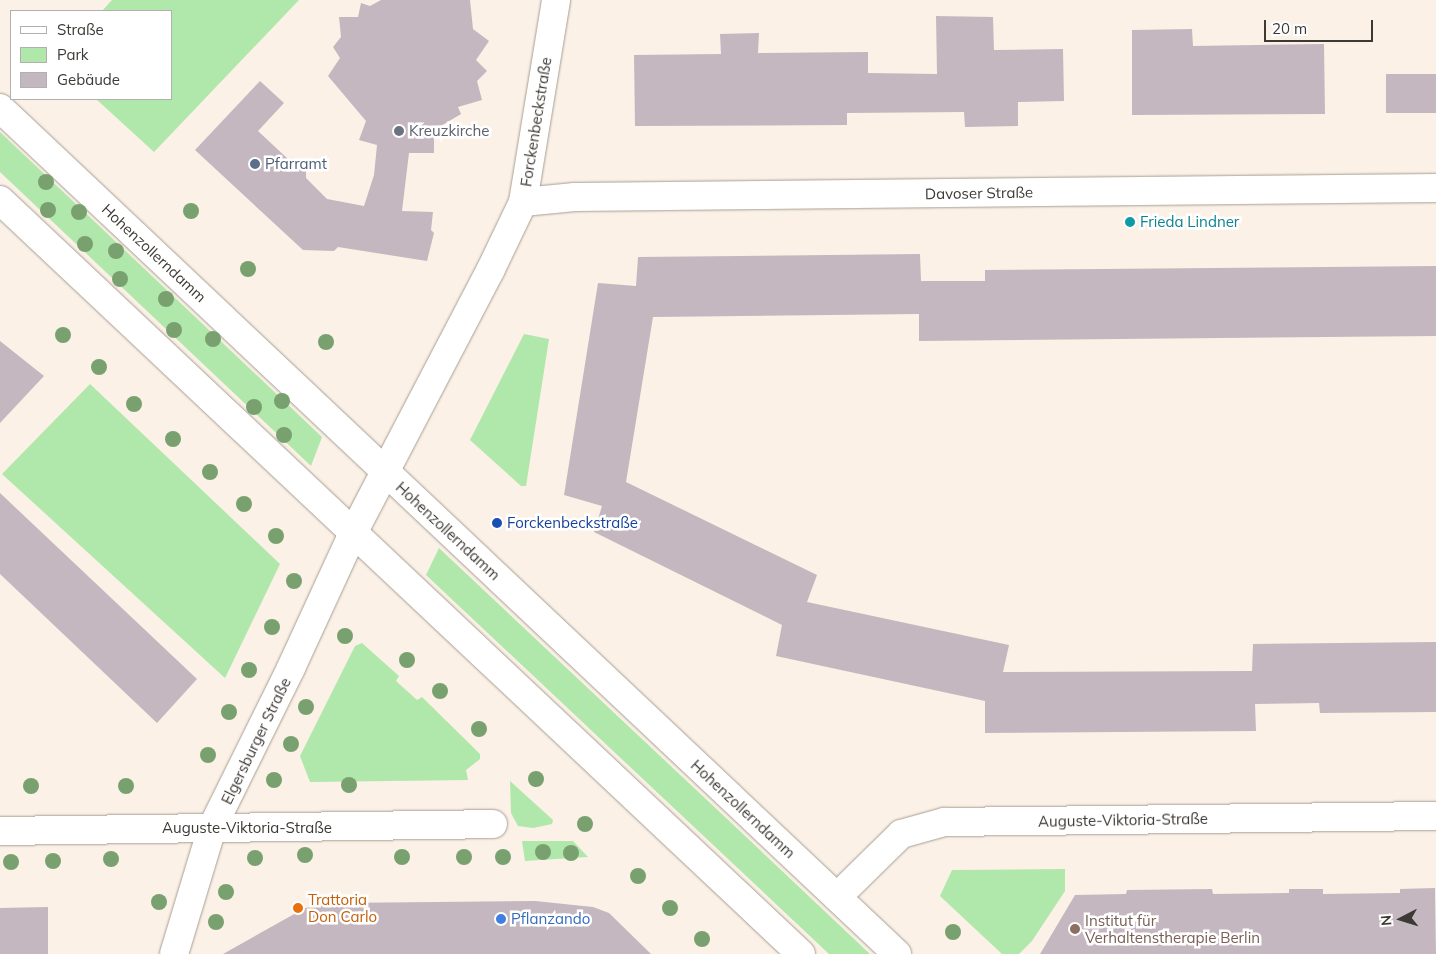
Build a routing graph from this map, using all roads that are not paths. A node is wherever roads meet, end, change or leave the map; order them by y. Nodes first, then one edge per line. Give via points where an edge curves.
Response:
1 (556, 0) edge
2 (0, 108) edge
3 (1436, 188) edge
4 (0, 200) edge
5 (523, 202) junction
6 (385, 471) junction
7 (353, 533) junction
8 (1436, 816) edge
9 (494, 824) dead end
10 (212, 828) junction
11 (0, 831) edge
12 (837, 897) junction
13 (174, 954) edge
14 (801, 954) edge
15 (897, 954) edge

1 - 5 street, Forckenbeckstraße
2 - 6 street, Hohenzollerndamm
3 - 5 street, Davoser Straße via 575,197
4 - 7 street
5 - 6 street, Forckenbeckstraße via 486,280
6 - 7 street, Forckenbeckstraße
6 - 12 street, Hohenzollerndamm
7 - 10 street, Elgersburger Straße
7 - 14 street
8 - 12 street, Auguste-Viktoria-Straße via 944,822 900,834
9 - 10 street, Auguste-Viktoria-Straße
10 - 11 street, Auguste-Viktoria-Straße
10 - 13 street, Elgersburger Straße
12 - 15 street, Hohenzollerndamm

